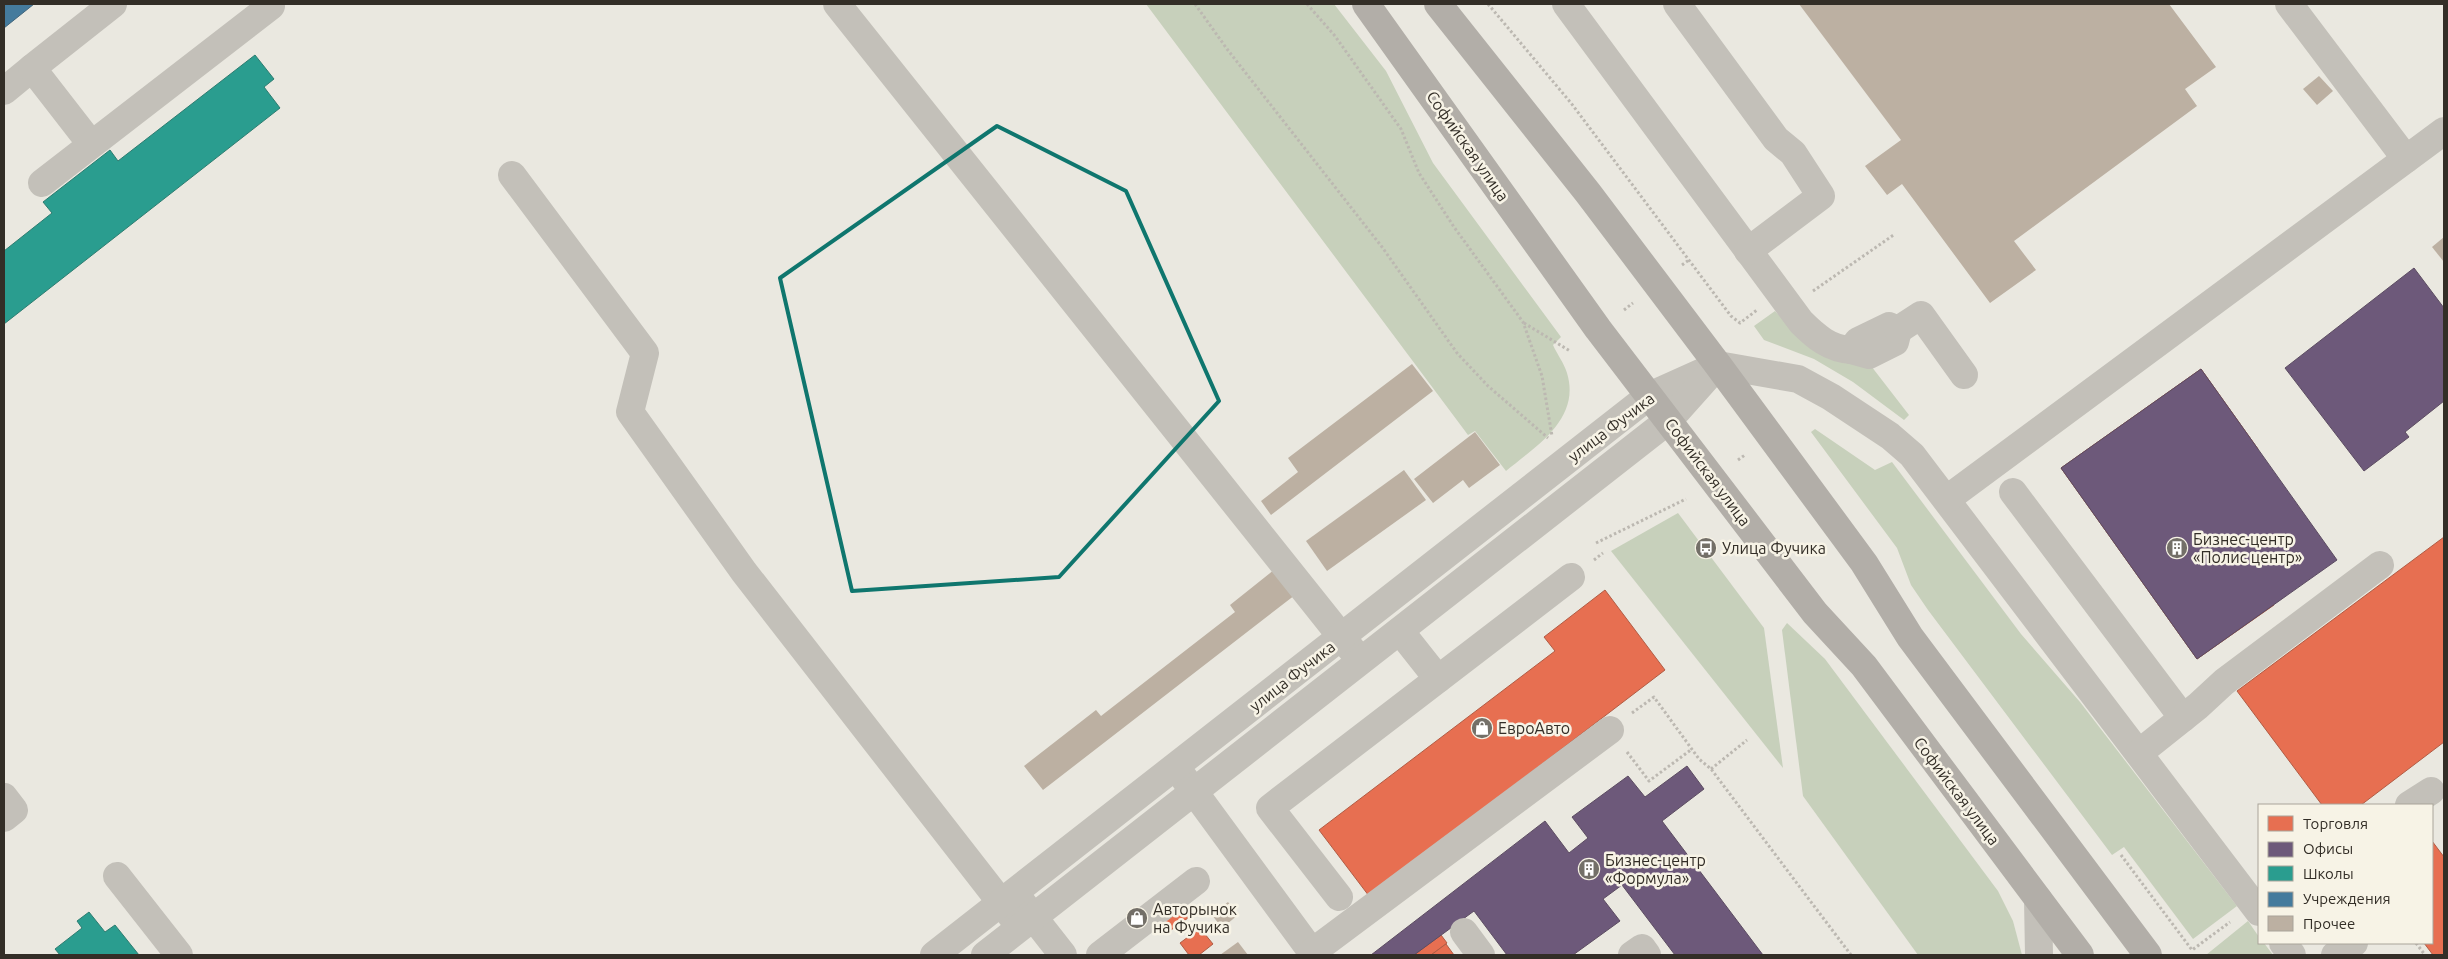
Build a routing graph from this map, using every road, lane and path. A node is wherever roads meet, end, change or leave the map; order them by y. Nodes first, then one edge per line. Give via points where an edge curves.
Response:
1 (113, 4) edge
2 (270, 4) edge
3 (837, 4) edge
4 (1195, 4) edge
5 (1307, 4) edge
6 (1366, 4) edge
7 (1438, 4) edge
8 (1488, 4) edge
9 (1566, 4) edge
10 (1677, 4) edge
11 (2289, 4) edge
12 (32, 68) junction
13 (4, 91) edge
14 (2444, 130) edge
15 (91, 144) junction
16 (2406, 159) junction
17 (512, 175) dead end
18 (42, 183) dead end
19 (1895, 234) dead end
20 (1748, 251) junction
21 (1689, 260) junction
22 (1682, 266) dead end
23 (1781, 297) junction
24 (1633, 303) dead end
25 (1624, 310) dead end
26 (1523, 322) junction
27 (1570, 351) dead end
28 (1718, 365) junction
29 (1964, 375) dead end
30 (1649, 396) junction
31 (1669, 420) junction
32 (1745, 455) dead end
33 (1738, 460) dead end
34 (2013, 492) dead end
35 (1686, 499) dead end
36 (1947, 499) junction
37 (1596, 543) dead end
38 (2380, 565) dead end
39 (1570, 577) dead end
40 (1400, 631) junction
41 (1342, 637) junction
42 (1361, 661) junction
43 (1438, 679) junction
44 (2183, 718) junction
45 (1610, 730) junction
46 (1747, 740) dead end
47 (1692, 749) junction
48 (2139, 753) junction
49 (1175, 767) junction
50 (1711, 769) junction
51 (1194, 791) junction
52 (4, 797) edge
53 (4, 818) edge
54 (2121, 855) dead end
55 (117, 876) dead end
56 (1196, 881) dead end
57 (1339, 897) dead end
58 (1008, 898) junction
59 (2038, 899) junction
60 (2256, 908) edge
61 (1464, 932) dead end
62 (1035, 933) edge
63 (2352, 944) edge
64 (2417, 944) edge
65 (1313, 954) edge
66 (179, 955) edge
67 (934, 955) edge
68 (985, 955) edge
69 (1062, 955) edge
70 (1100, 955) edge
71 (1481, 955) edge
72 (1632, 955) edge
73 (1647, 955) edge
74 (1851, 955) edge
75 (2040, 955) edge
76 (2080, 955) edge
77 (2148, 955) edge
78 (2335, 955) edge
79 (2425, 955) edge

1 - 12 street
2 - 15 street
3 - 41 street
4 - 26 path via 1382,247 1457,353 1488,386 1553,441 1542,376
5 - 26 path via 1335,36 1401,130 1419,173
6 - 30 main road, Софийская улица
7 - 28 main road via 1588,193
8 - 21 path via 1571,103
9 - 20 street
10 - 20 street via 1776,139 1793,153 1821,196
11 - 16 street
12 - 13 street
12 - 15 street
14 - 16 street
15 - 18 street
16 - 36 street
17 - 58 street via 645,353 630,412 744,572
19 - 23 path via 1801,299
20 - 23 street
21 - 22 path
21 - 23 path via 1730,316 1740,323 1769,301
23 - 29 street via 1815,336 1840,349 1851,350 1858,341 1878,330 1889,326 1898,330 1921,315
24 - 25 path
26 - 27 path
28 - 30 street, улица Фучика
28 - 31 street, улица Фучика
28 - 36 street via 1798,379 1831,398 1890,436 1912,455
28 - 77 main road via 1864,563 1910,637
30 - 31 main road, Софийская улица
30 - 41 street, улица Фучика
31 - 40 street, улица Фучика
31 - 59 main road, Софийская улица via 1815,613 1864,666
32 - 33 path
34 - 44 street
35 - 37 path
36 - 48 street
38 - 44 street via 2224,682
39 - 43 street
40 - 42 street, улица Фучика
40 - 43 street
41 - 42 street
41 - 49 street, улица Фучика
42 - 51 street, улица Фучика
43 - 57 street via 1270,808
44 - 48 street
45 - 47 path via 1649,781
45 - 47 path via 1654,697
45 - 65 street
46 - 50 path
47 - 50 path
48 - 60 street
49 - 51 street
49 - 58 street, улица Фучика
50 - 74 path
51 - 62 street, улица Фучика
51 - 65 street
52 - 53 street via 14,810
54 - 60 path via 2192,950
55 - 66 street
56 - 70 street
58 - 62 street
58 - 67 street, улица Фучика
59 - 75 street
59 - 76 main road, Софийская улица
61 - 71 street
62 - 68 street, улица Фучика
62 - 69 street
63 - 78 street
64 - 79 path
72 - 73 street via 1642,948

